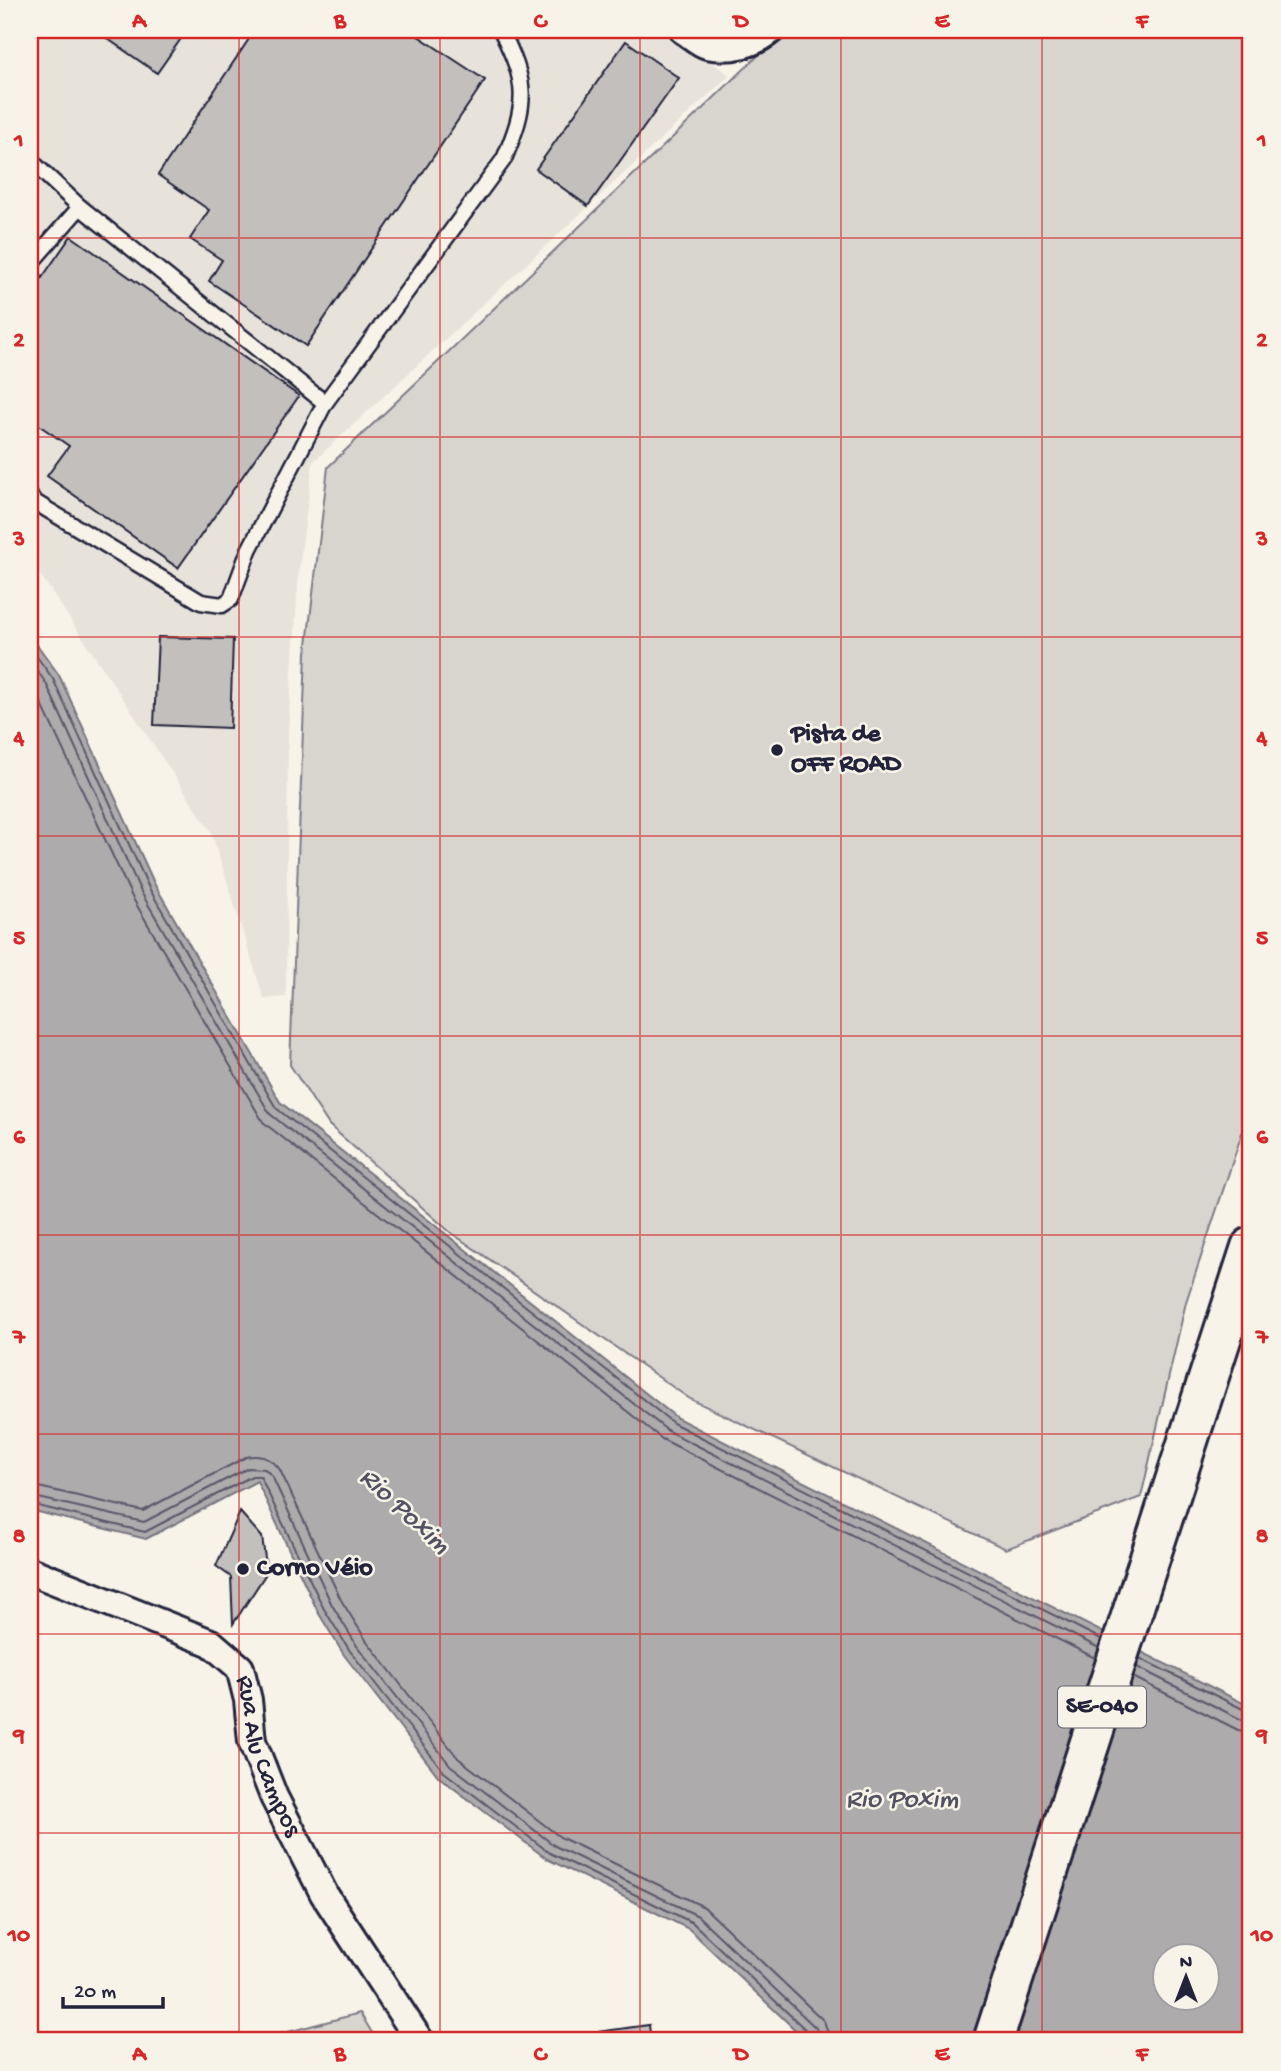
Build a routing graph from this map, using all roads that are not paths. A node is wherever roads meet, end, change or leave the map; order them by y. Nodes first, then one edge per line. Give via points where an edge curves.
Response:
1 (500, 30) edge
2 (683, 30) edge
3 (771, 30) edge
4 (30, 160) edge
5 (80, 207) junction
6 (30, 264) edge
7 (325, 403) junction
8 (30, 495) edge
9 (1251, 1247) edge
10 (30, 1572) edge
11 (420, 2041) edge
12 (993, 2041) edge

1 - 7 lane via 520,72 523,98 519,124 504,159
2 - 3 street via 706,45 736,46 758,41
4 - 5 lane
5 - 6 lane
5 - 7 lane
7 - 8 lane via 249,550 232,599 222,605 201,602
9 - 12 main road, SE-040
10 - 11 street, Rua Alu Campos via 211,1643 240,1668 252,1741 274,1797 324,1894

